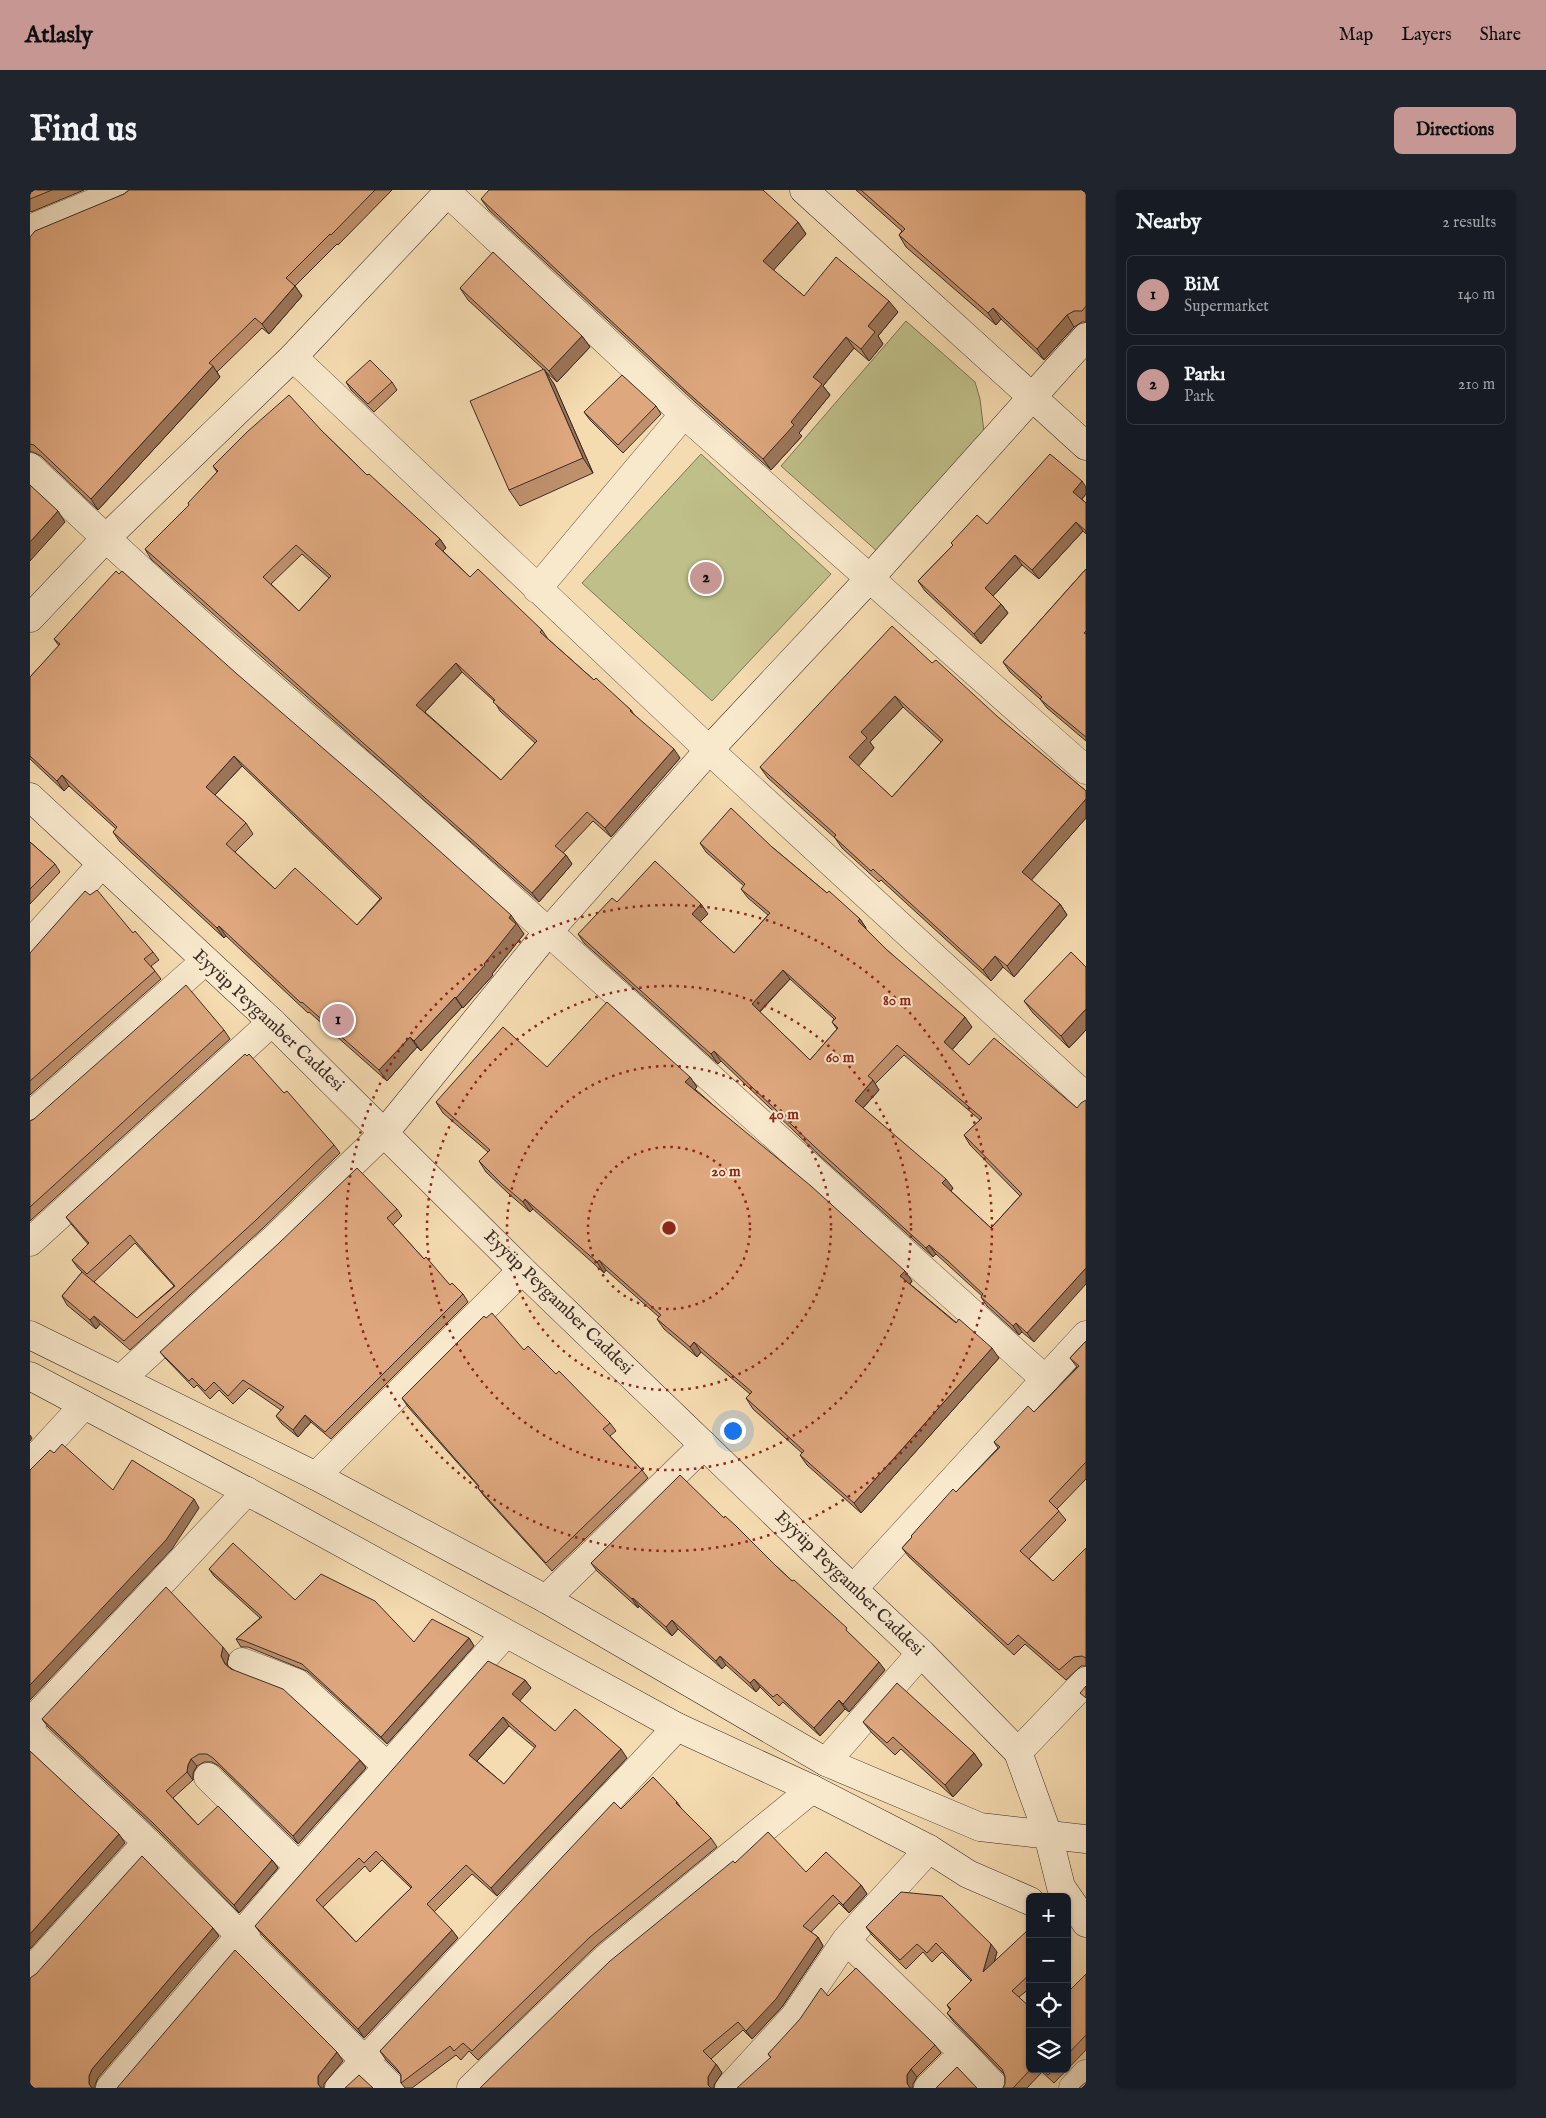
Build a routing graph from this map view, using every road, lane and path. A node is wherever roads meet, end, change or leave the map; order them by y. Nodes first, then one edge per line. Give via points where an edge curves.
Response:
1 (125, 190) edge
2 (804, 190) edge
3 (449, 191) edge
4 (30, 229) edge
5 (1086, 337) edge
6 (293, 357) junction
7 (1031, 398) junction
8 (684, 414) junction
9 (1086, 446) edge
10 (30, 467) edge
11 (105, 538) junction
12 (869, 579) junction
13 (537, 588) junction
14 (30, 618) edge
15 (709, 750) junction
16 (1086, 770) edge
17 (30, 797) edge
18 (101, 865) junction
19 (548, 932) junction
20 (30, 944) edge
21 (205, 961) junction
22 (272, 1022) junction
23 (1086, 1097) edge
24 (30, 1116) edge
25 (385, 1132) junction
26 (30, 1242) edge
27 (522, 1270) junction
28 (30, 1335) edge
29 (1086, 1335) edge
30 (30, 1376) edge
31 (121, 1379) junction
32 (1046, 1380) junction
33 (84, 1405) junction
34 (704, 1444) junction
35 (30, 1464) edge
36 (316, 1476) junction
37 (246, 1491) junction
38 (853, 1589) junction
39 (546, 1599) junction
40 (505, 1634) junction
41 (921, 1652) junction
42 (242, 1662) dead end
43 (1086, 1681) edge
44 (30, 1723) edge
45 (677, 1727) junction
46 (30, 1732) edge
47 (1018, 1752) junction
48 (826, 1762) junction
49 (388, 1767) junction
50 (208, 1777) dead end
51 (812, 1789) junction
52 (1048, 1835) junction
53 (1086, 1839) edge
54 (147, 1842) junction
55 (929, 1849) junction
56 (299, 1867) junction
57 (1026, 1899) edge
58 (1071, 1919) edge
59 (1086, 1925) edge
60 (240, 1936) junction
61 (846, 1940) junction
62 (30, 1972) edge
63 (963, 2053) junction
64 (365, 2061) junction
65 (1086, 2074) edge
66 (110, 2088) edge
67 (339, 2088) edge
68 (392, 2088) edge
69 (471, 2088) edge
70 (729, 2088) edge
71 (928, 2088) edge
72 (996, 2088) edge
73 (1073, 2088) edge

1 - 4 street
2 - 7 street
3 - 6 street
3 - 8 street
5 - 7 street
6 - 11 street
6 - 13 street
7 - 9 street
7 - 12 street
8 - 12 street
8 - 13 street
10 - 11 street
11 - 14 street
11 - 19 street
12 - 15 street
12 - 16 street
13 - 15 street
15 - 19 street
15 - 23 street
17 - 18 street, Eyyüp Peygamber Caddesi
18 - 20 street
18 - 21 street, Eyyüp Peygamber Caddesi
19 - 25 street
19 - 32 street
21 - 22 street, Eyyüp Peygamber Caddesi
21 - 24 street
22 - 25 street, Eyyüp Peygamber Caddesi
22 - 26 street
25 - 27 street, Eyyüp Peygamber Caddesi
25 - 31 street
27 - 34 street, Eyyüp Peygamber Caddesi
27 - 36 street
28 - 31 street
29 - 32 street
30 - 33 street
31 - 36 street
32 - 38 street
33 - 35 street
33 - 37 street
34 - 38 street, Eyyüp Peygamber Caddesi
34 - 39 street
36 - 39 street
37 - 40 street
37 - 44 street
38 - 41 street, Eyyüp Peygamber Caddesi
39 - 48 street
40 - 45 street
40 - 49 street
41 - 47 street, Eyyüp Peygamber Caddesi
41 - 48 street
42 - 49 street via 297,1683
43 - 47 street
45 - 51 street
45 - 64 street
46 - 54 street
47 - 52 street, Eyyüp Peygamber Caddesi
48 - 52 street via 980,1827
49 - 56 street
50 - 56 street
51 - 55 street
51 - 69 street via 606,1958
52 - 53 street
52 - 59 street, Eyyüp Peygamber Caddesi via 1061,1887
54 - 60 street
54 - 62 street
55 - 57 street via 968,1874
55 - 61 street
56 - 60 street
58 - 59 street
60 - 64 street
60 - 66 street
61 - 63 street
61 - 70 street via 794,2017
63 - 71 street
63 - 72 street
64 - 67 street
64 - 68 street
65 - 73 street

